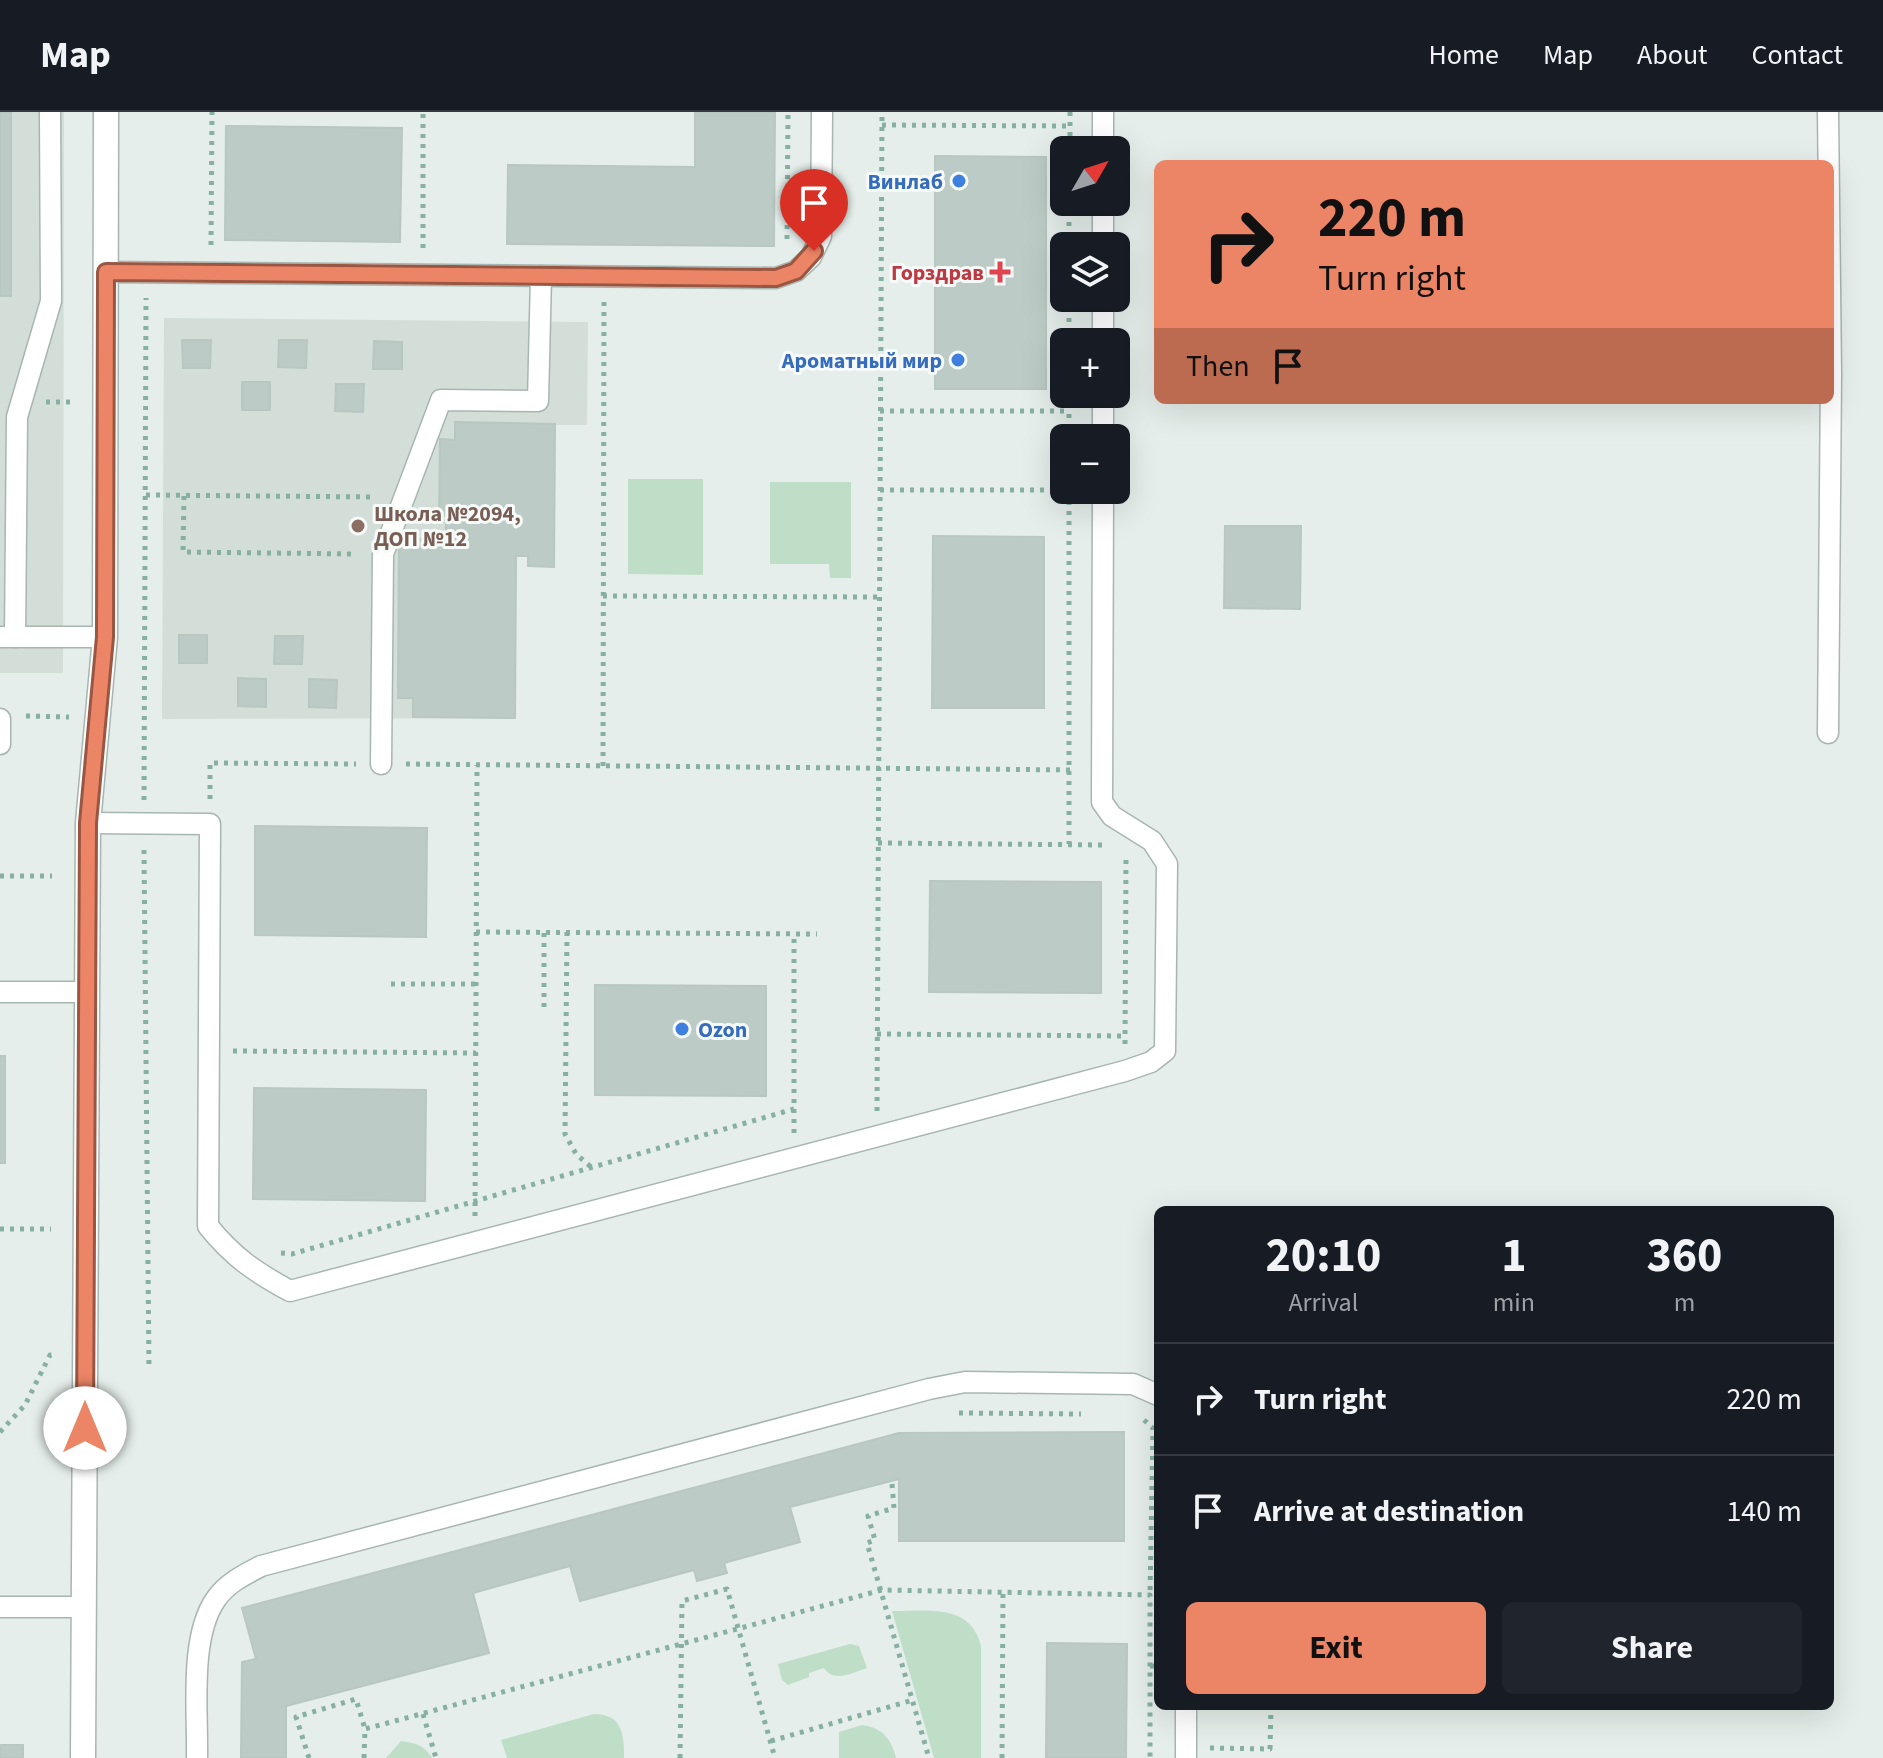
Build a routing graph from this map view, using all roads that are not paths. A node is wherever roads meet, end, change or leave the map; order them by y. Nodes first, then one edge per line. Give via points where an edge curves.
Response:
1 (50, 112) edge
2 (106, 112) edge
3 (822, 112) edge
4 (1103, 112) edge
5 (1828, 112) edge
6 (1103, 136) edge
7 (1829, 160) edge
8 (106, 272) junction
9 (541, 276) junction
10 (1831, 404) edge
11 (1103, 504) edge
12 (8, 637) edge
13 (105, 637) junction
14 (7, 717) edge
15 (1828, 733) dead end
16 (0, 744) edge
17 (381, 764) road end
18 (88, 823) junction
19 (0, 992) edge
20 (87, 992) junction
21 (1154, 1377) edge
22 (1133, 1384) junction
23 (1154, 1393) edge
24 (0, 1607) edge
25 (84, 1607) junction
26 (1186, 1710) edge
27 (1186, 1753) edge
28 (83, 1758) edge
29 (197, 1758) edge

1 - 12 lane via 51,301 17,417
2 - 8 street
3 - 9 lane via 821,236 811,257 796,271 776,278
4 - 6 lane
5 - 7 lane
8 - 9 lane
8 - 13 street
9 - 17 lane via 538,401 441,400 383,554
10 - 15 lane
11 - 18 lane via 1102,802 1112,816 1152,841 1167,864 1165,1051 1125,1071 290,1291 251,1271 208,1226 210,824
12 - 13 lane
13 - 18 street
14 - 16 lane
18 - 20 street
19 - 20 lane
20 - 25 street
21 - 22 lane
22 - 23 lane
22 - 29 lane via 965,1382 929,1389 261,1566 216,1598 204,1622 198,1643
24 - 25 lane
25 - 28 street
26 - 27 lane

